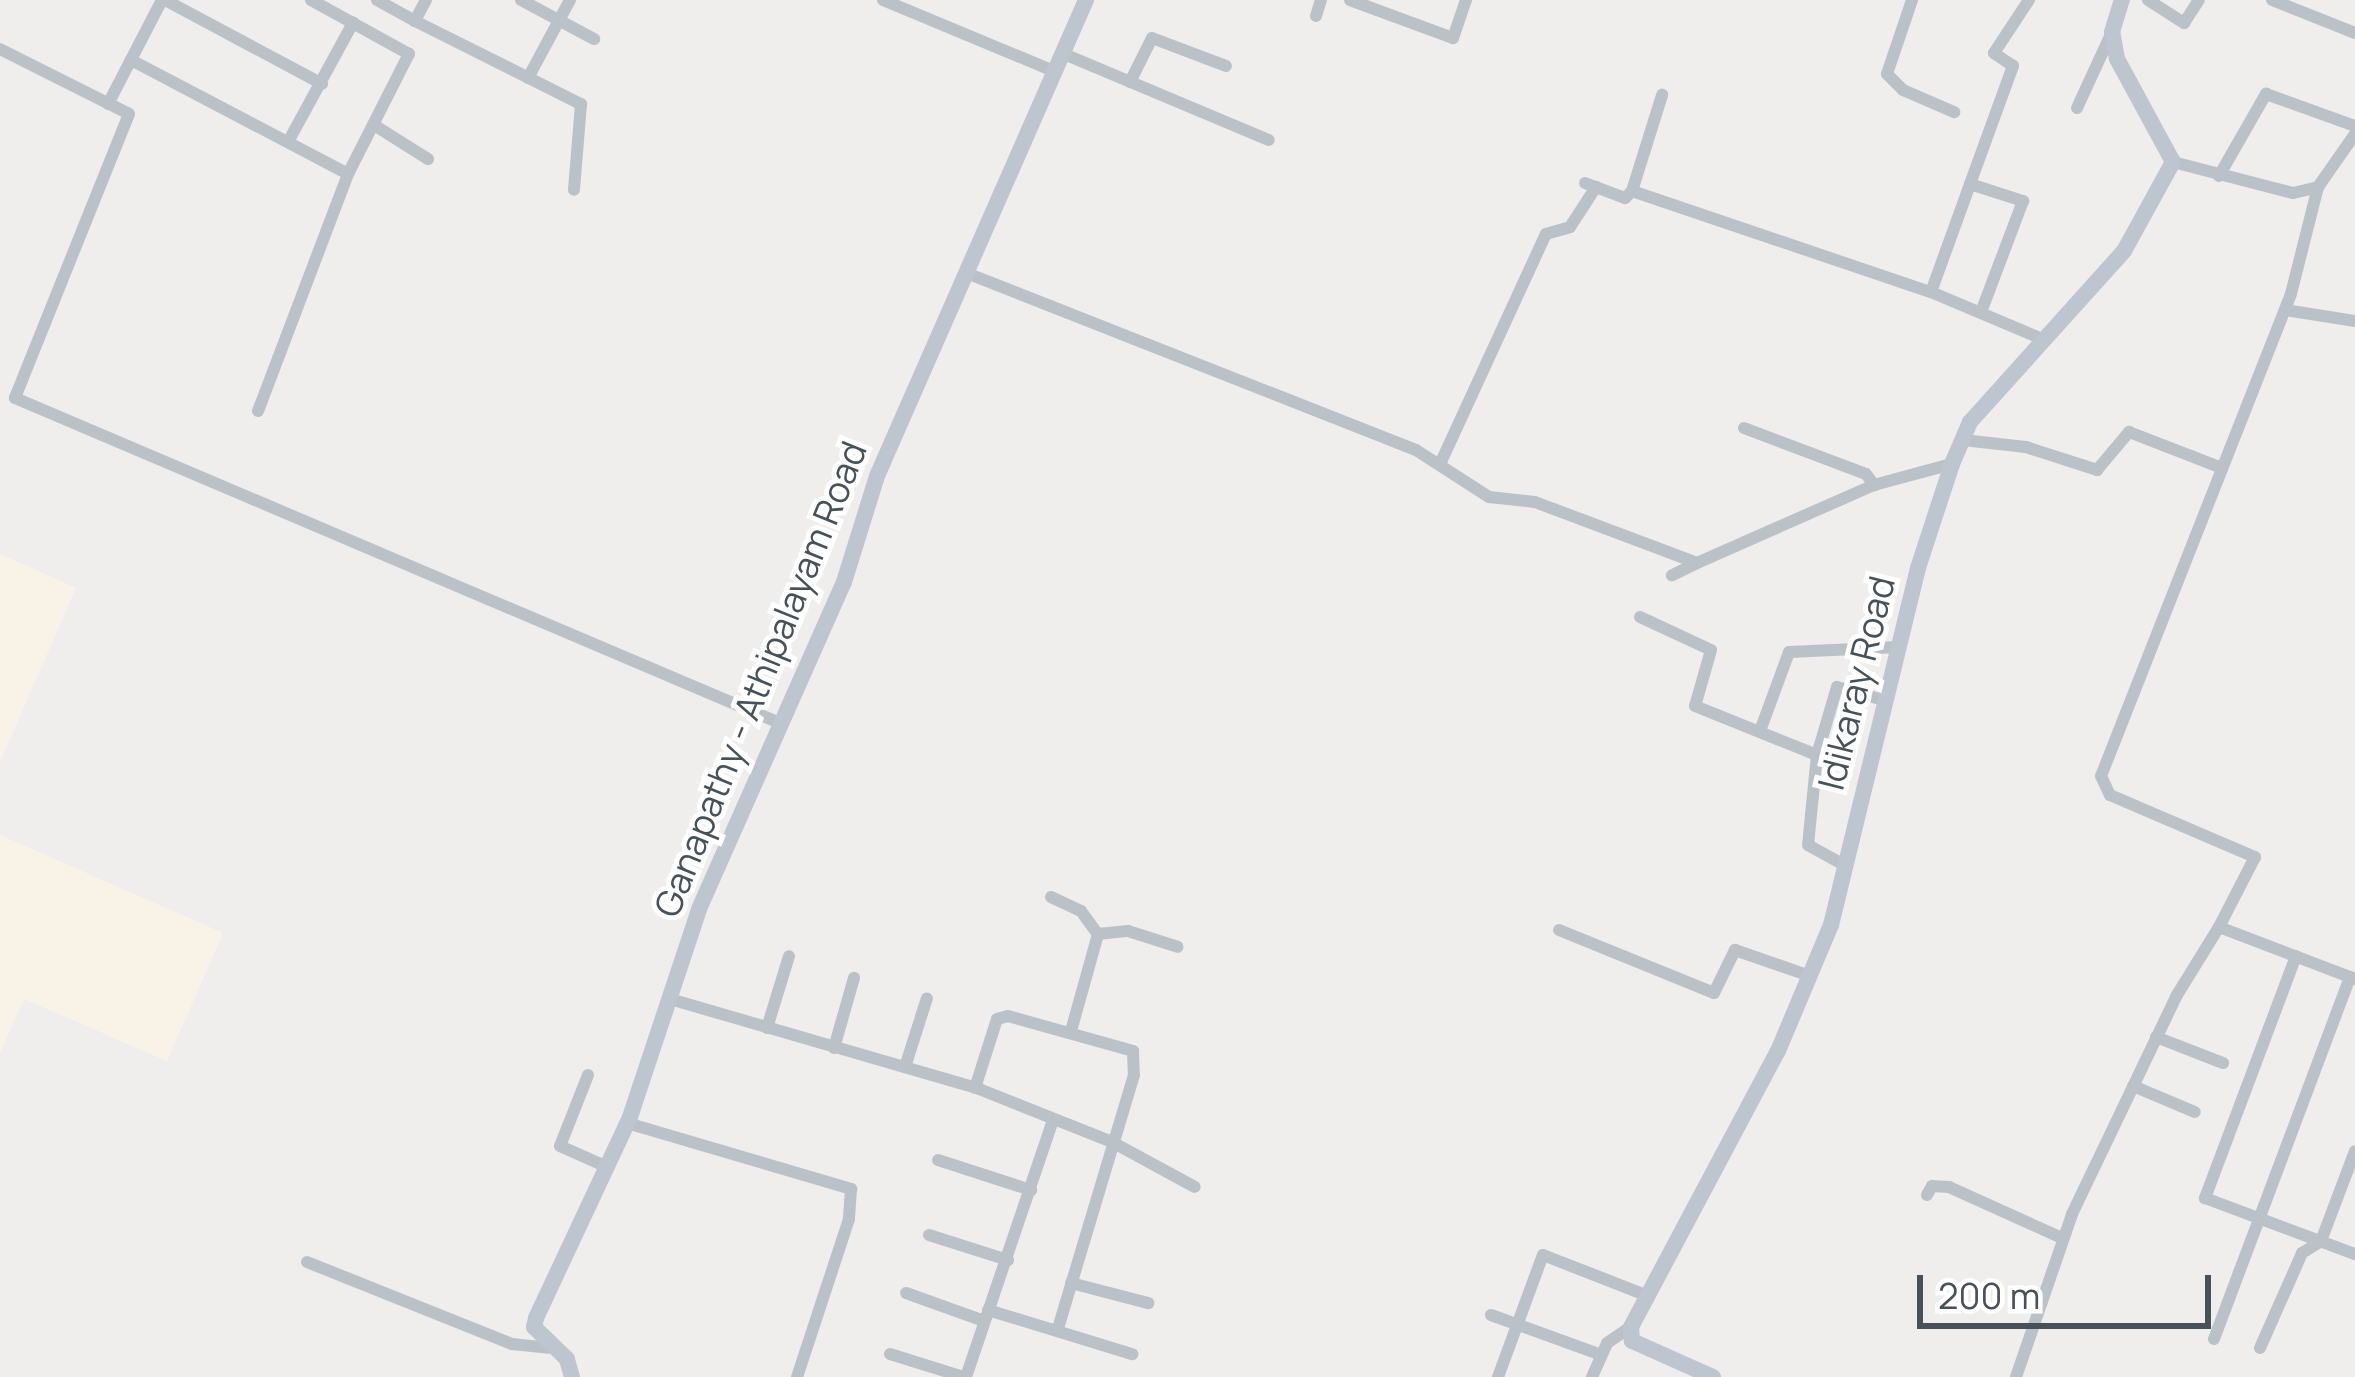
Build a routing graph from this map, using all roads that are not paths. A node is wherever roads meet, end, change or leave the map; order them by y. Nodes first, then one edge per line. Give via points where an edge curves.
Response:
1 (164, 0) edge
2 (311, 0) edge
3 (376, 0) edge
4 (426, 0) edge
5 (521, 0) edge
6 (570, 0) edge
7 (884, 0) edge
8 (1087, 0) edge
9 (1322, 0) edge
10 (1350, 0) edge
11 (1466, 0) edge
12 (1912, 0) edge
13 (2029, 0) edge
14 (2122, 0) edge
15 (2148, 0) edge
16 (2199, 0) edge
17 (2272, 0) edge
18 (1384, 6) edge
19 (1316, 16) dead end
20 (559, 20) junction
21 (415, 21) junction
22 (353, 23) junction
23 (2112, 32) junction
24 (2355, 33) edge
25 (594, 39) dead end
26 (0, 50) edge
27 (131, 60) junction
28 (1060, 63) junction
29 (1226, 66) dead end
30 (528, 78) junction
31 (1130, 82) junction
32 (322, 84) junction
33 (1662, 95) dead end
34 (108, 104) junction
35 (2077, 108) dead end
36 (1954, 112) dead end
37 (374, 125) junction
38 (2355, 130) edge
39 (1269, 140) dead end
40 (288, 142) junction
41 (428, 159) dead end
42 (2349, 160) edge
43 (2173, 161) junction
44 (348, 174) junction
45 (2219, 176) junction
46 (1970, 184) junction
47 (2318, 187) junction
48 (574, 190) dead end
49 (1632, 191) junction
50 (969, 274) junction
51 (1931, 292) junction
52 (2285, 310) junction
53 (1981, 312) junction
54 (2355, 321) edge
55 (2042, 339) junction
56 (258, 411) dead end
57 (1744, 428) dead end
58 (1963, 440) junction
59 (1441, 462) junction
60 (1952, 464) junction
61 (2222, 468) junction
62 (1874, 484) junction
63 (1697, 563) junction
64 (1672, 575) dead end
65 (1640, 617) dead end
66 (1899, 647) junction
67 (1887, 701) junction
68 (782, 724) junction
69 (1760, 730) junction
70 (1817, 755) junction
71 (1846, 866) junction
72 (1051, 897) dead end
73 (2218, 927) junction
74 (1559, 930) dead end
75 (1098, 934) junction
76 (1178, 947) dead end
77 (788, 956) dead end
78 (2296, 956) junction
79 (1810, 976) junction
80 (854, 978) dead end
81 (2353, 978) edge
82 (927, 998) dead end
83 (670, 999) junction
84 (767, 1028) junction
85 (1071, 1031) junction
86 (2156, 1037) junction
87 (834, 1048) junction
88 (2223, 1064) dead end
89 (905, 1067) junction
90 (588, 1075) dead end
91 (2133, 1086) junction
92 (975, 1088) junction
93 (2195, 1112) dead end
94 (1053, 1120) junction
95 (627, 1123) junction
96 (1112, 1142) junction
97 (2355, 1151) edge
98 (938, 1160) dead end
99 (607, 1167) junction
100 (1196, 1187) dead end
101 (1030, 1190) junction
102 (1927, 1195) dead end
103 (2261, 1219) junction
104 (929, 1235) dead end
105 (2062, 1238) junction
106 (2321, 1241) junction
107 (2355, 1254) edge
108 (1008, 1260) junction
109 (307, 1262) dead end
110 (1071, 1283) junction
111 (906, 1293) dead end
112 (1648, 1295) junction
113 (1148, 1303) dead end
114 (1491, 1315) dead end
115 (986, 1316) junction
116 (1517, 1324) junction
117 (1631, 1327) junction
118 (1057, 1331) junction
119 (2214, 1339) dead end
120 (549, 1348) junction
121 (2260, 1348) dead end
122 (890, 1354) dead end
123 (1132, 1354) dead end
124 (1599, 1354) junction
125 (572, 1377) edge
126 (797, 1377) edge
127 (965, 1377) edge
128 (1498, 1377) edge
129 (1592, 1377) edge
130 (1713, 1377) edge
131 (2016, 1377) edge

1 - 27 street
1 - 32 street
2 - 22 street
3 - 21 street
4 - 21 street
5 - 20 street
6 - 20 street
7 - 28 street
8 - 28 street, Ganapathy - Athipalayam Road
9 - 19 street
10 - 18 street
11 - 18 street via 1453,38
12 - 36 street via 1887,74 1903,90
13 - 46 street via 1994,53 2013,66
14 - 23 street
15 - 16 street via 2184,22
17 - 24 street
20 - 25 street
20 - 30 street
21 - 30 street
22 - 32 street
22 - 37 street via 409,54
23 - 35 street
23 - 43 street via 2117,59
26 - 34 street
27 - 34 street
27 - 40 street
28 - 31 street
28 - 50 street, Ganapathy - Athipalayam Road
29 - 31 street via 1152,38
30 - 48 street via 580,104
31 - 39 street
32 - 40 street
33 - 49 street
34 - 68 street via 129,114 15,398
37 - 41 street
37 - 44 street
38 - 42 street
38 - 45 street via 2266,94
40 - 44 street
42 - 47 street
43 - 45 street
43 - 55 street, Idikaray Road via 2125,250
44 - 56 street
45 - 47 street via 2293,193
46 - 51 street
46 - 53 street via 2023,201
47 - 52 street
49 - 51 street
49 - 59 street via 1625,198 1590,185 1568,229 1546,233
50 - 59 street
50 - 68 street, Ganapathy - Athipalayam Road via 877,476 844,582
51 - 53 street
52 - 54 street
52 - 61 street
53 - 55 street
55 - 58 street, Idikaray Road
57 - 62 street via 1866,474
58 - 60 street, Idikaray Road
58 - 61 street via 2026,447 2097,470 2129,432
59 - 63 street via 1489,497 1535,502
60 - 62 street
60 - 66 street, Idikaray Road
61 - 73 street via 2101,776 2110,795 2255,857
62 - 63 street
63 - 64 street
65 - 69 street via 1711,650 1695,706
66 - 67 street, Idikaray Road
66 - 69 street via 1790,652
67 - 70 street via 1837,687
67 - 71 street, Idikaray Road
68 - 83 street, Ganapathy - Athipalayam Road via 699,909
69 - 70 street
70 - 71 street via 1808,845
71 - 79 street, Idikaray Road
72 - 75 street via 1081,911
73 - 78 street
73 - 86 street
74 - 79 street via 1714,993 1735,950
75 - 76 street via 1128,931
75 - 85 street
77 - 84 street
78 - 81 street
78 - 103 street via 2205,1192
79 - 112 street, Idikaray Road
80 - 87 street
81 - 103 street
82 - 89 street
83 - 84 street
83 - 95 street, Ganapathy - Athipalayam Road
84 - 87 street
85 - 92 street via 997,1019
85 - 96 street via 1133,1051
86 - 88 street
86 - 91 street
87 - 89 street
89 - 92 street
90 - 99 street via 560,1145
91 - 93 street
91 - 105 street
92 - 94 street
94 - 96 street
94 - 101 street
95 - 99 street, Ganapathy - Athipalayam Road
95 - 126 street via 851,1189
96 - 100 street
96 - 110 street
97 - 106 street
98 - 101 street
99 - 120 street, Ganapathy - Athipalayam Road via 536,1318
101 - 108 street
102 - 105 street via 1932,1186 1949,1186
103 - 106 street
103 - 119 street
104 - 108 street
105 - 131 street
106 - 107 street
106 - 121 street via 2302,1253
108 - 115 street
109 - 120 street via 512,1343
110 - 113 street
110 - 118 street
111 - 115 street
112 - 116 street via 1543,1255
112 - 117 street, Idikaray Road
114 - 116 street
115 - 118 street
115 - 127 street
116 - 124 street
116 - 128 street
117 - 124 street
117 - 130 street via 1632,1341
118 - 123 street
120 - 125 street via 567,1359
122 - 127 street
124 - 129 street

